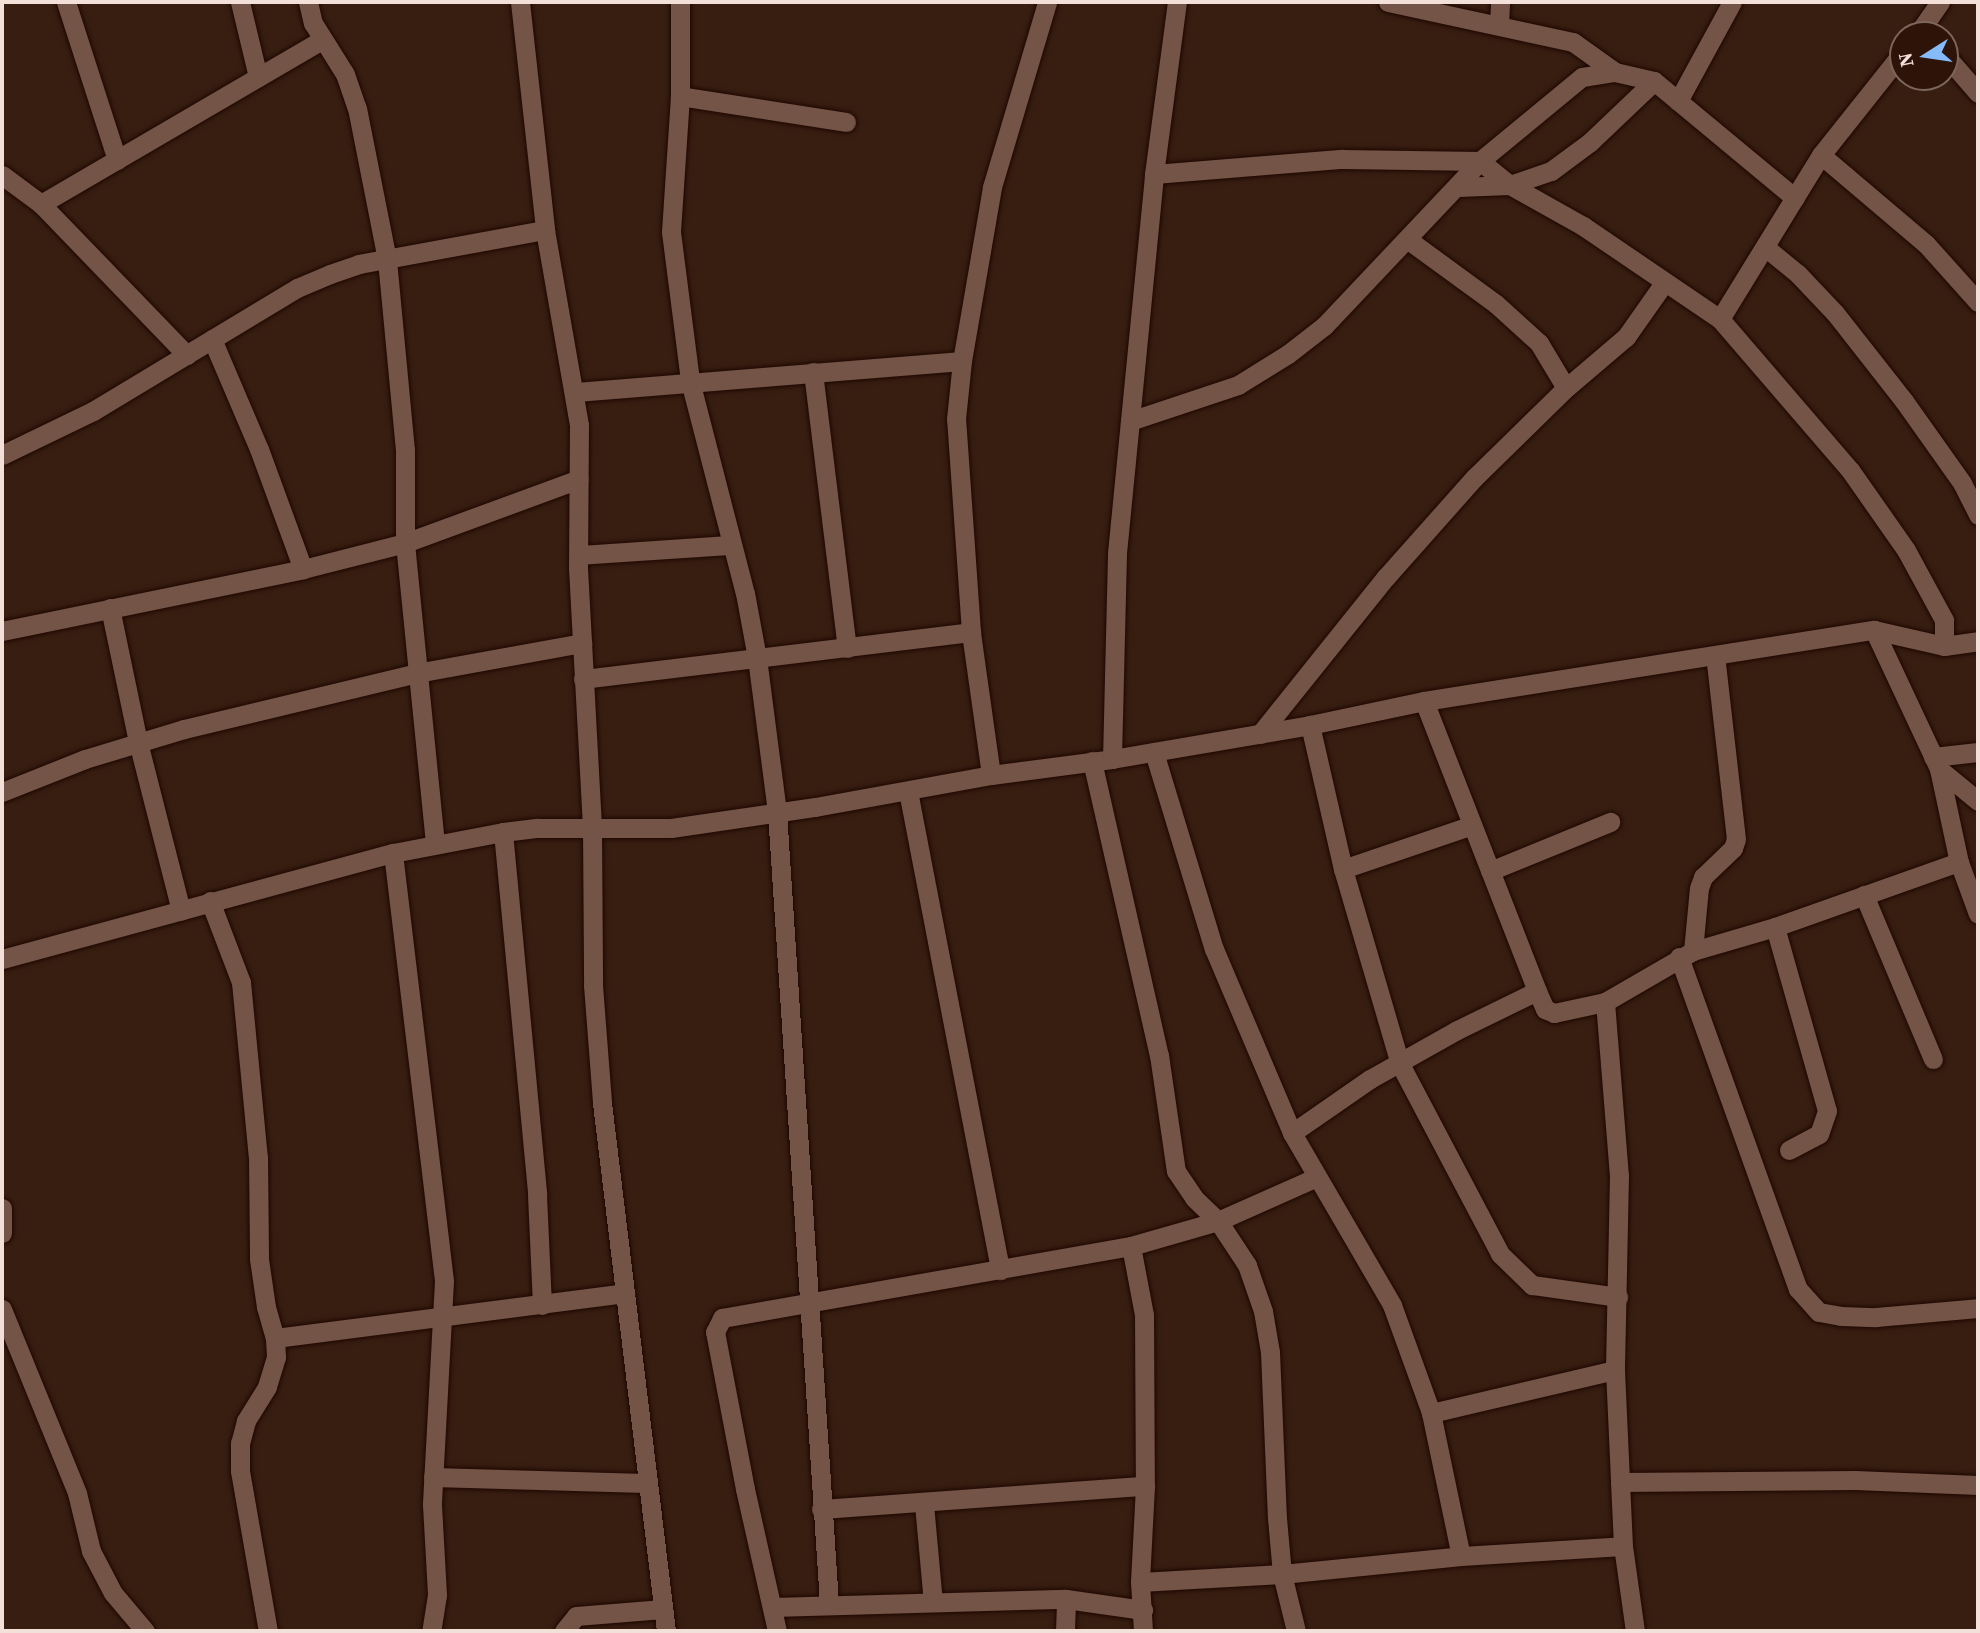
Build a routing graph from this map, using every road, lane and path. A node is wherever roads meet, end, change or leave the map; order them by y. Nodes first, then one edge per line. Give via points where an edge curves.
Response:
1 (66, 2) edge
2 (240, 2) edge
3 (308, 2) edge
4 (520, 2) edge
5 (680, 2) edge
6 (1047, 2) edge
7 (1177, 2) edge
8 (1388, 2) edge
9 (1500, 2) edge
10 (1732, 2) edge
11 (1940, 2) edge
12 (1929, 21) edge
13 (1499, 24) junction
14 (322, 40) junction
15 (1889, 70) edge
16 (1959, 71) edge
17 (1615, 72) junction
18 (258, 77) junction
19 (1654, 81) junction
20 (1978, 93) edge
21 (680, 96) junction
22 (1678, 101) junction
23 (846, 122) dead end
24 (1821, 155) junction
25 (117, 160) junction
26 (1480, 161) junction
27 (1154, 174) junction
28 (2, 175) edge
29 (1510, 186) junction
30 (1458, 187) junction
31 (1795, 198) junction
32 (41, 204) junction
33 (545, 230) junction
34 (1408, 239) junction
35 (1765, 247) junction
36 (387, 260) junction
37 (1664, 283) junction
38 (1978, 302) edge
39 (1720, 319) junction
40 (212, 339) junction
41 (187, 355) junction
42 (961, 361) junction
43 (813, 372) junction
44 (690, 381) junction
45 (1566, 388) junction
46 (576, 393) junction
47 (1130, 421) junction
48 (2, 455) edge
49 (579, 479) junction
50 (1978, 515) edge
51 (405, 543) junction
52 (731, 545) junction
53 (579, 555) junction
54 (303, 569) junction
55 (110, 608) junction
56 (1874, 630) junction
57 (2, 632) edge
58 (971, 632) junction
59 (1978, 641) edge
60 (582, 643) junction
61 (1944, 646) junction
62 (847, 648) junction
63 (1715, 656) junction
64 (757, 658) junction
65 (417, 673) junction
66 (583, 680) junction
67 (1424, 701) junction
68 (1310, 725) junction
69 (1260, 734) junction
70 (138, 743) junction
71 (1154, 752) junction
72 (1978, 752) edge
73 (1112, 759) junction
74 (1092, 761) junction
75 (1936, 763) junction
76 (991, 775) junction
77 (908, 791) junction
78 (2, 792) edge
79 (1978, 801) edge
80 (777, 812) junction
81 (1610, 822) dead end
82 (1472, 825) junction
83 (592, 827) junction
84 (503, 832) junction
85 (435, 843) junction
86 (393, 853) junction
87 (1959, 862) junction
88 (1343, 869) junction
89 (1490, 871) junction
90 (1864, 895) junction
91 (210, 901) junction
92 (181, 911) junction
93 (1978, 914) edge
94 (1775, 927) junction
95 (1686, 954) junction
96 (2, 959) edge
97 (1537, 991) junction
98 (1605, 1002) junction
99 (1933, 1059) dead end
100 (1399, 1063) junction
101 (1292, 1133) junction
102 (1789, 1150) dead end
103 (1317, 1177) junction
104 (2, 1208) edge
105 (1218, 1221) junction
106 (2, 1233) edge
107 (1130, 1246) junction
108 (1000, 1270) junction
109 (625, 1293) junction
110 (1618, 1297) junction
111 (811, 1301) junction
112 (542, 1305) junction
113 (1978, 1308) edge
114 (2, 1309) edge
115 (442, 1316) junction
116 (275, 1338) junction
117 (1615, 1370) junction
118 (1431, 1412) junction
119 (433, 1477) junction
120 (1620, 1482) junction
121 (645, 1483) junction
122 (1978, 1485) edge
123 (1145, 1486) junction
124 (924, 1504) junction
125 (821, 1509) junction
126 (1623, 1546) junction
127 (1461, 1556) junction
128 (1282, 1574) junction
129 (1140, 1581) junction
130 (1066, 1599) junction
131 (933, 1602) junction
132 (829, 1604) junction
133 (772, 1607) junction
134 (663, 1609) junction
135 (1143, 1610) junction
136 (145, 1631) edge
137 (268, 1631) edge
138 (432, 1631) edge
139 (564, 1631) edge
140 (666, 1631) edge
141 (776, 1631) edge
142 (1065, 1631) edge
143 (1143, 1631) edge
144 (1296, 1631) edge
145 (1635, 1631) edge

1 - 25 street
2 - 18 street
3 - 14 street
4 - 33 street
5 - 21 street
6 - 42 street via 992,187
7 - 27 street
8 - 13 street
9 - 13 street
10 - 22 street
11 - 12 street
13 - 17 street via 1573,42
14 - 18 street
14 - 36 street via 345,74 357,108
15 - 24 street
16 - 20 street
17 - 19 street
17 - 26 street via 1582,77
18 - 25 street
19 - 22 street
19 - 29 street via 1590,142 1551,171
21 - 23 street
21 - 44 street via 671,232
22 - 31 street
24 - 31 street
24 - 38 street via 1926,244
25 - 32 street
26 - 27 street via 1342,159
26 - 29 street
26 - 30 street
27 - 47 street
28 - 32 street
29 - 30 street
29 - 37 street via 1583,226
30 - 34 street
31 - 35 street
32 - 41 street
33 - 36 street
33 - 46 street
34 - 45 street via 1496,304 1539,343
34 - 47 street via 1324,326 1288,354 1238,385
35 - 39 street
35 - 50 street via 1835,313 1904,401 1962,483
36 - 40 street via 359,264 319,279
36 - 51 street via 405,450
37 - 39 street
37 - 45 street via 1626,337
39 - 61 street via 1850,470 1906,550 1944,620
40 - 41 street
40 - 54 street
41 - 48 street via 93,411
42 - 43 street
42 - 58 street via 957,419
43 - 44 street
43 - 62 street
44 - 46 street
44 - 52 street
45 - 69 street via 1474,478 1395,567
46 - 49 street
47 - 73 street via 1117,553
49 - 51 street
49 - 53 street
51 - 54 street
51 - 65 street
52 - 53 street
52 - 64 street
53 - 60 street
54 - 55 street
55 - 57 street
55 - 70 street
56 - 61 street
56 - 63 street
56 - 75 street
58 - 62 street
58 - 76 street
59 - 61 street
60 - 65 street
60 - 66 street
62 - 64 street
63 - 67 street
63 - 95 street via 1736,839 1726,856 1703,877
64 - 66 street
64 - 80 street
65 - 70 street
65 - 85 street
66 - 83 street
67 - 68 street
67 - 82 street
68 - 69 street
68 - 88 street
69 - 71 street
70 - 78 street
70 - 92 street
71 - 73 street
71 - 101 street via 1214,949
72 - 75 street
73 - 74 street
74 - 76 street
74 - 105 street via 1159,1055 1176,1171 1194,1198
75 - 79 street
75 - 87 street
76 - 77 street
77 - 80 street
77 - 108 street
80 - 83 street via 671,828
80 - 111 street
81 - 89 street
82 - 88 street
82 - 89 street
83 - 84 street
83 - 109 street via 594,998
84 - 85 street
84 - 112 street via 537,1195
85 - 86 street
86 - 91 street
86 - 115 street via 440,1236
87 - 90 street
87 - 93 street
88 - 100 street
89 - 97 street
90 - 94 street
90 - 99 street
91 - 92 street
91 - 116 street via 241,982 258,1157 258,1259
92 - 96 street
94 - 95 street
94 - 102 street via 1826,1111 1819,1134
95 - 98 street
95 - 113 street via 1798,1289 1819,1312 1841,1316
97 - 98 street via 1545,1009 1554,1013
97 - 100 street
98 - 110 street via 1619,1176
100 - 101 street
100 - 110 street via 1500,1254 1514,1272 1532,1286
101 - 103 street
103 - 105 street
103 - 118 street via 1392,1305
104 - 106 street
105 - 107 street
105 - 128 street via 1247,1265 1264,1311
107 - 108 street
107 - 123 street via 1144,1315
108 - 111 street
109 - 112 street
109 - 121 street
110 - 117 street
111 - 125 street
111 - 133 street via 722,1318 715,1332
112 - 115 street
114 - 136 street via 77,1493 91,1550 113,1593
115 - 116 street
115 - 119 street
116 - 137 street via 276,1357 267,1387 246,1421 240,1443 240,1471
117 - 118 street
117 - 120 street
118 - 127 street
119 - 121 street
119 - 138 street via 437,1595
120 - 122 street via 1855,1480
120 - 126 street
121 - 134 street
123 - 124 street
123 - 129 street
124 - 125 street
124 - 131 street
125 - 132 street
126 - 127 street
126 - 145 street
127 - 128 street
128 - 129 street
128 - 144 street
129 - 135 street
130 - 131 street
130 - 135 street
130 - 142 street
131 - 132 street
132 - 133 street
133 - 141 street
134 - 139 street via 576,1616
134 - 140 street
135 - 143 street

